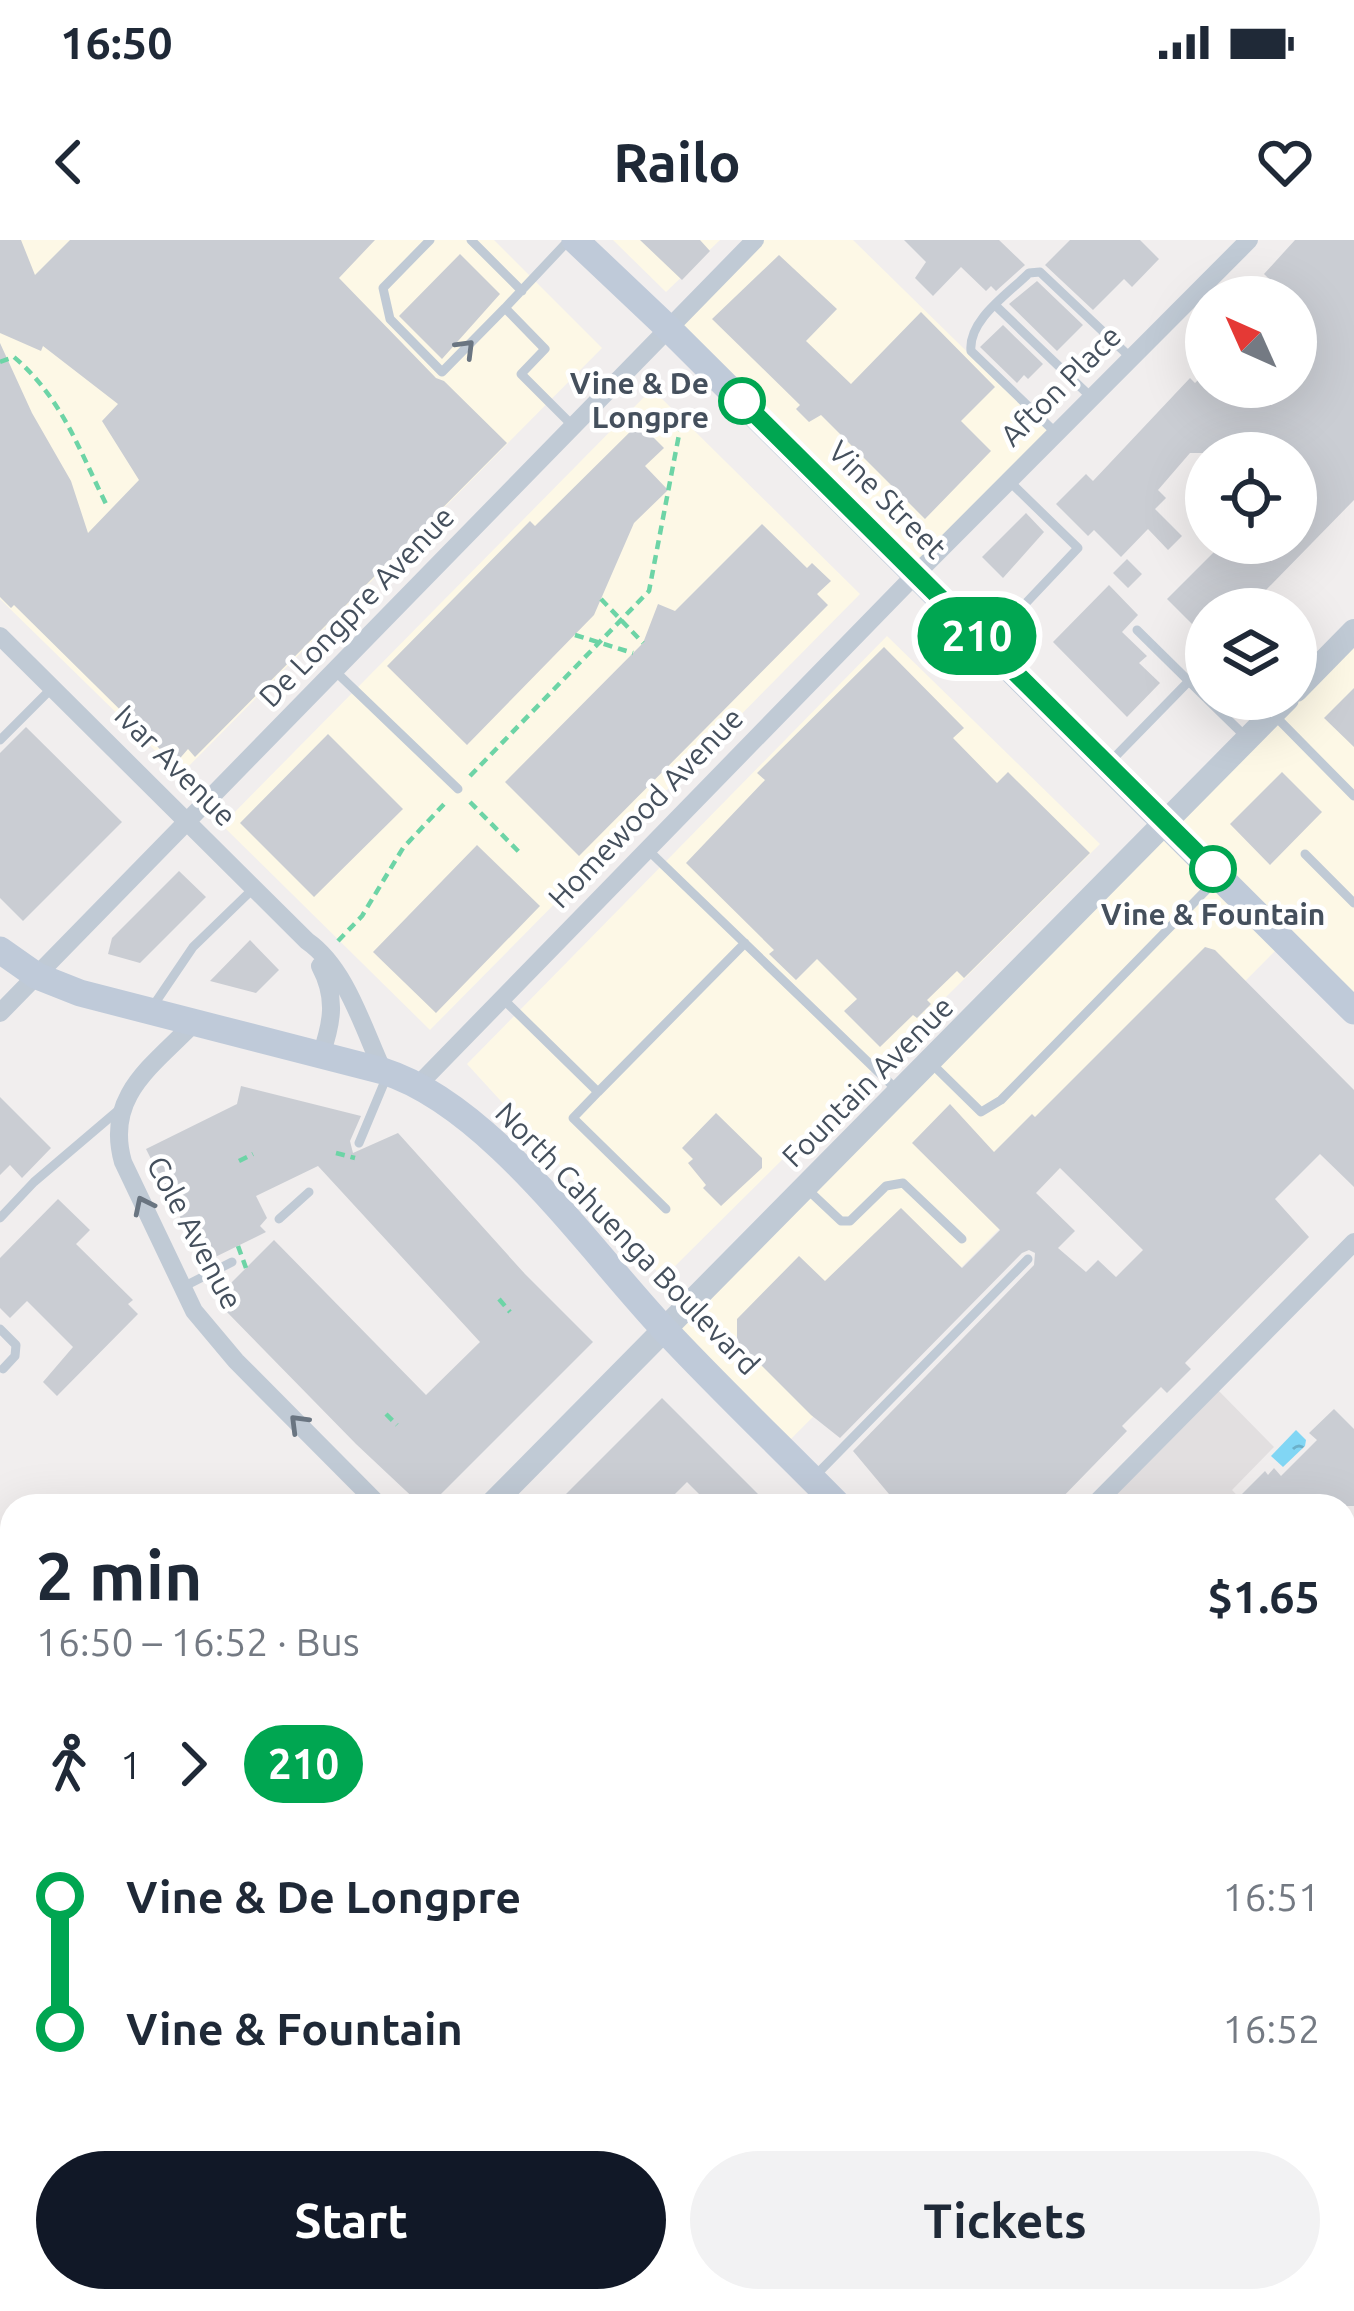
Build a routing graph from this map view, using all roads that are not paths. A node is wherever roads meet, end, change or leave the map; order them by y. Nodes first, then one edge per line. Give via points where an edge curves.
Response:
1 (430, 240) edge
2 (471, 240) edge
3 (572, 240) edge
4 (755, 240) edge
5 (1249, 240) edge
6 (521, 291) junction
7 (996, 306) junction
8 (505, 308) junction
9 (668, 328) junction
10 (1131, 358) junction
11 (1092, 398) junction
12 (573, 427) junction
13 (1056, 433) junction
14 (1009, 481) junction
15 (915, 575) junction
16 (1137, 630) dead end
17 (1354, 631) edge
18 (0, 636) edge
19 (986, 645) junction
20 (1317, 669) edge
21 (336, 672) junction
22 (1185, 677) edge
23 (1185, 685) edge
24 (54, 686) junction
25 (1229, 720) edge
26 (1266, 720) edge
27 (1292, 720) edge
28 (1248, 739) junction
29 (0, 740) edge
30 (1107, 764) junction
31 (458, 789) road end
32 (1354, 796) edge
33 (1166, 822) junction
34 (189, 823) junction
35 (648, 849) junction
36 (1305, 854) dead end
37 (1220, 876) junction
38 (254, 888) junction
39 (1352, 898) edge
40 (307, 941) junction
41 (745, 943) junction
42 (0, 950) edge
43 (37, 976) junction
44 (502, 998) junction
45 (151, 1010) junction
46 (1354, 1011) edge
47 (0, 1013) edge
48 (196, 1021) junction
49 (322, 1055) junction
50 (930, 1062) junction
51 (386, 1071) junction
52 (419, 1084) junction
53 (598, 1092) junction
54 (900, 1093) junction
55 (121, 1108) junction
56 (359, 1143) dead end
57 (806, 1188) junction
58 (309, 1192) dead end
59 (666, 1209) dead end
60 (0, 1218) edge
61 (279, 1219) dead end
62 (962, 1239) dead end
63 (1354, 1242) edge
64 (1028, 1259) dead end
65 (232, 1262) dead end
66 (182, 1287) junction
67 (0, 1330) edge
68 (665, 1330) junction
69 (2, 1370) edge
70 (812, 1479) junction
71 (368, 1494) edge
72 (502, 1494) edge
73 (827, 1494) edge
74 (1105, 1494) edge

1 -> 8 lane via 383,288 390,319 442,372
2 - 6 lane
3 - 6 lane
3 - 9 main road, Vine Street
4 - 9 street, De Longpre Avenue
5 - 10 street, Afton Place
6 - 8 lane
7 - 10 lane via 1040,272
7 - 11 lane
7 - 13 lane via 970,337 971,351
8 - 12 lane via 545,349 520,374
9 - 12 street, De Longpre Avenue
9 - 15 main road, Vine Street
10 - 11 street, Afton Place
11 - 13 street, Afton Place
12 - 21 street, De Longpre Avenue
13 - 14 street, Afton Place
14 - 15 street, Afton Place
14 - 19 lane via 1078,548
15 - 19 main road, Vine Street
15 - 35 street, Homewood Avenue
16 - 22 lane
17 - 20 street
18 - 24 street, Ivar Avenue
19 - 30 main road, Vine Street
21 - 31 lane
21 - 34 street, De Longpre Avenue
23 - 30 lane
24 - 29 lane
24 - 34 street, Ivar Avenue
25 - 28 lane
26 - 28 street, Fountain Avenue
27 - 32 lane
28 - 33 street, Fountain Avenue
30 - 33 main road, Vine Street
33 - 37 main road, Vine Street
33 - 50 street, Fountain Avenue
34 - 38 street, Ivar Avenue
34 - 43 street, De Longpre Avenue
35 - 41 lane
35 - 44 street, Homewood Avenue
36 - 39 lane
37 - 46 main road, Vine Street
37 - 50 lane via 1001,1100 981,1112
38 - 40 street, Ivar Avenue
38 - 45 lane via 193,946
40 - 49 street, Ivar Avenue via 328,982 334,1018
40 - 51 street, Ivar Avenue via 338,976
41 - 53 lane
41 - 54 lane
42 - 43 main road, North Cahuenga Boulevard
43 - 45 main road, North Cahuenga Boulevard
43 - 47 street, De Longpre Avenue
44 - 52 street, Homewood Avenue
44 - 53 lane
45 - 48 main road, North Cahuenga Boulevard
48 - 49 main road, North Cahuenga Boulevard
48 - 55 street
49 - 51 main road, North Cahuenga Boulevard
50 - 54 street, Fountain Avenue
51 - 52 main road, North Cahuenga Boulevard
51 - 56 lane
52 - 68 main road, North Cahuenga Boulevard via 503,1152
53 - 59 lane via 572,1118
54 - 57 street, Fountain Avenue
55 - 60 lane
66 -> 55 street, Cole Avenue via 122,1162
57 - 62 lane via 850,1221 886,1186 903,1183
57 - 68 street, Fountain Avenue
58 - 61 lane
63 - 74 street
64 - 70 lane
65 - 66 lane
71 -> 66 street, Cole Avenue via 236,1361
67 - 69 lane via 16,1345
68 - 70 main road, North Cahuenga Boulevard
68 - 72 street, Fountain Avenue
70 - 73 main road, North Cahuenga Boulevard

